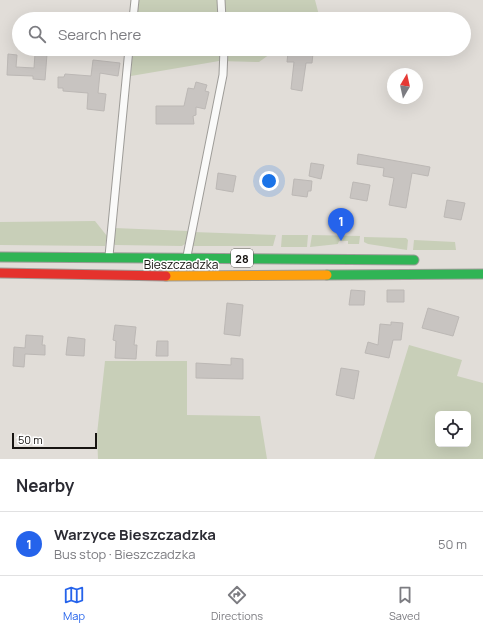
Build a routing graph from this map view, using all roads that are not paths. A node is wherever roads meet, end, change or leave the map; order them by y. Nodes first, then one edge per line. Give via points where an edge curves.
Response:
1 (135, 0) edge
2 (221, 0) edge
3 (134, 12) edge
4 (222, 12) edge
5 (128, 56) edge
6 (224, 56) edge
7 (0, 257) edge
8 (109, 258) junction
9 (186, 258) junction
10 (427, 260) dead end
11 (0, 273) edge
12 (483, 274) edge

1 - 3 lane
2 - 4 lane
5 - 8 lane
6 - 9 lane via 224,75
7 - 8 main road, Bieszczadzka / 28
8 - 9 main road, Bieszczadzka / 28
9 - 10 main road, Bieszczadzka / 28
11 - 12 main road, Bieszczadzka / 28 via 132,276

